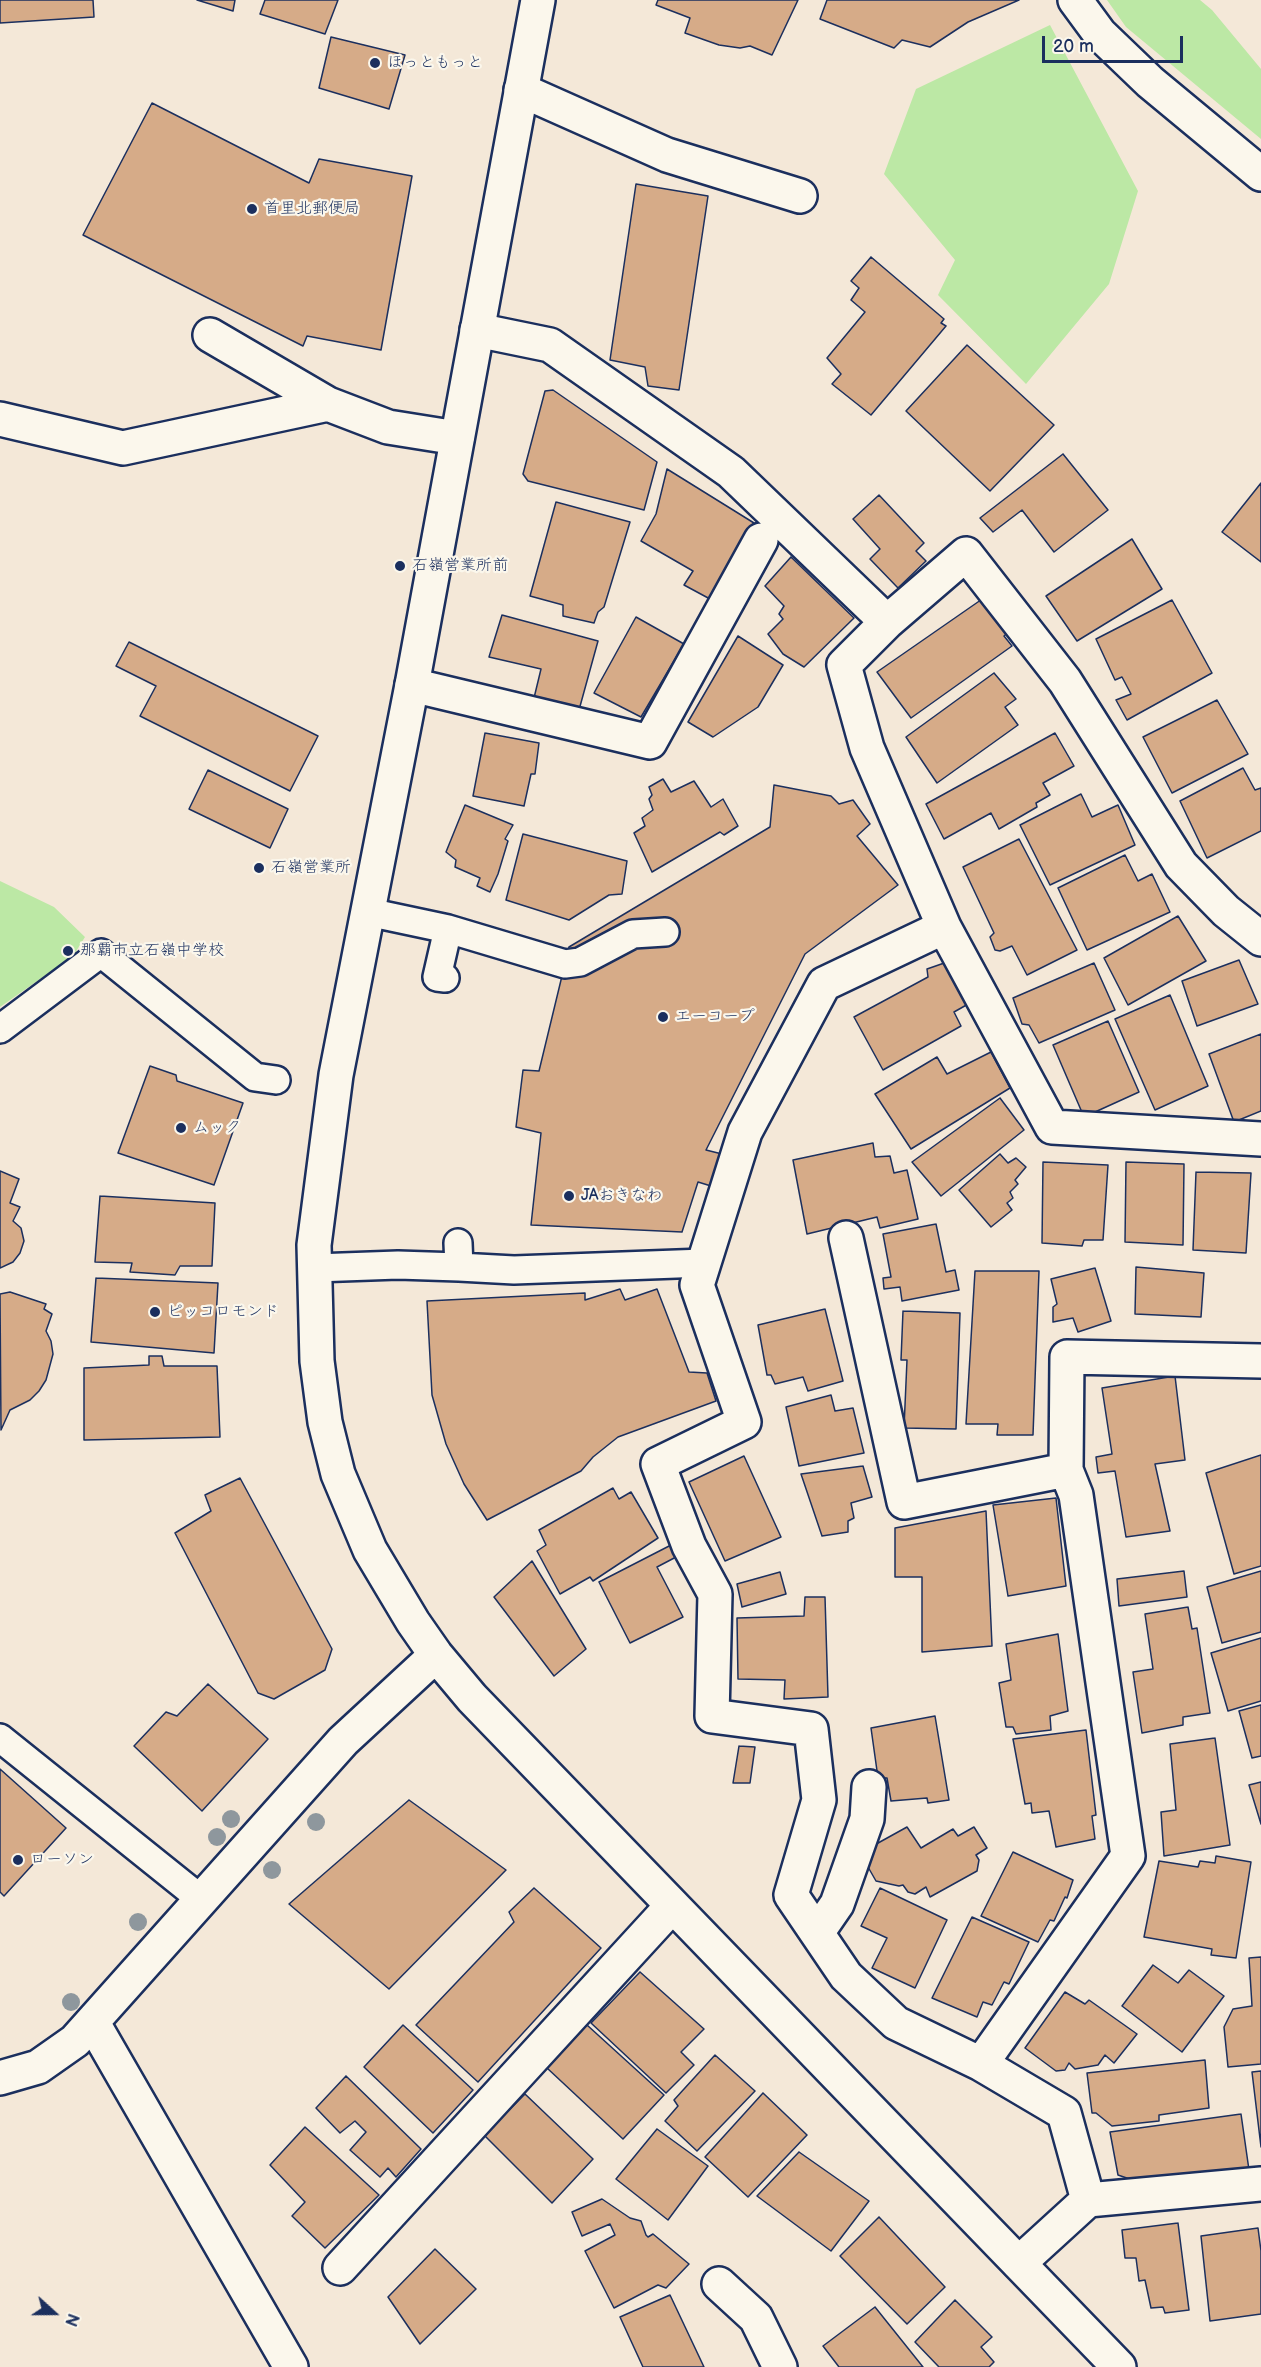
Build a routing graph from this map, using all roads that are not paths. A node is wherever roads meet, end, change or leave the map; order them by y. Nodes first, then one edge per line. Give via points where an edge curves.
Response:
1 (538, 0) edge
2 (1075, 0) edge
3 (521, 90) junction
4 (1261, 174) edge
5 (800, 196) dead end
6 (477, 330) junction
7 (210, 335) dead end
8 (328, 404) junction
9 (0, 419) edge
10 (457, 438) junction
11 (761, 540) dead end
12 (887, 622) junction
13 (412, 686) junction
14 (368, 912) junction
15 (944, 927) junction
16 (448, 929) junction
17 (665, 932) dead end
18 (1261, 939) edge
19 (445, 978) dead end
20 (0, 1029) edge
21 (276, 1080) dead end
22 (1261, 1139) edge
23 (846, 1238) dead end
24 (704, 1263) junction
25 (315, 1268) junction
26 (1261, 1360) edge
27 (1066, 1470) junction
28 (436, 1655) junction
29 (0, 1738) edge
30 (869, 1787) dead end
31 (202, 1900) junction
32 (672, 1906) junction
33 (817, 1933) junction
34 (93, 2023) junction
35 (981, 2064) junction
36 (0, 2078) edge
37 (1261, 2184) edge
38 (1088, 2200) junction
39 (1019, 2264) junction
40 (340, 2268) dead end
41 (718, 2284) dead end
42 (291, 2367) edge
43 (780, 2367) edge
44 (1119, 2367) edge

1 - 3 street
2 - 4 street via 1100,34 1150,82
3 - 5 street via 667,155
3 - 6 street
6 - 10 street
6 - 12 street via 550,345 731,472
7 - 8 street
8 - 9 street via 123,448
8 - 10 street via 388,427
10 - 13 street
11 - 13 street via 650,742
12 - 15 street via 844,665 867,748
12 - 18 street via 966,554 1065,681 1181,865 1226,911
13 - 14 street
14 - 16 lane
14 - 25 street via 336,1075 314,1245
15 - 22 street via 1052,1127
15 - 24 street via 824,984 745,1132
16 - 17 lane via 565,964 580,962 633,934
16 - 19 lane via 437,977
20 - 21 lane via 101,953 255,1077
23 - 27 street via 904,1502
24 - 25 lane via 514,1270 458,1255 398,1265
24 - 33 street via 697,1285 744,1422 658,1464 689,1546 715,1594 712,1716 811,1730 819,1800 791,1895
25 - 28 street via 317,1361 325,1422 338,1474 370,1550
26 - 27 street via 1067,1358
27 - 35 street via 1076,1495 1128,1857
28 - 31 street via 343,1741
28 - 32 street via 508,1738
29 - 31 lane
30 - 33 street via 867,1819 837,1904
31 - 34 street
32 - 39 street
32 - 40 street
33 - 35 street via 846,1976 896,2023
34 - 36 street via 57,2056 38,2067
34 - 42 street
35 - 38 street via 1064,2113
37 - 38 street
38 - 39 street
39 - 44 street
41 - 43 street via 756,2318

